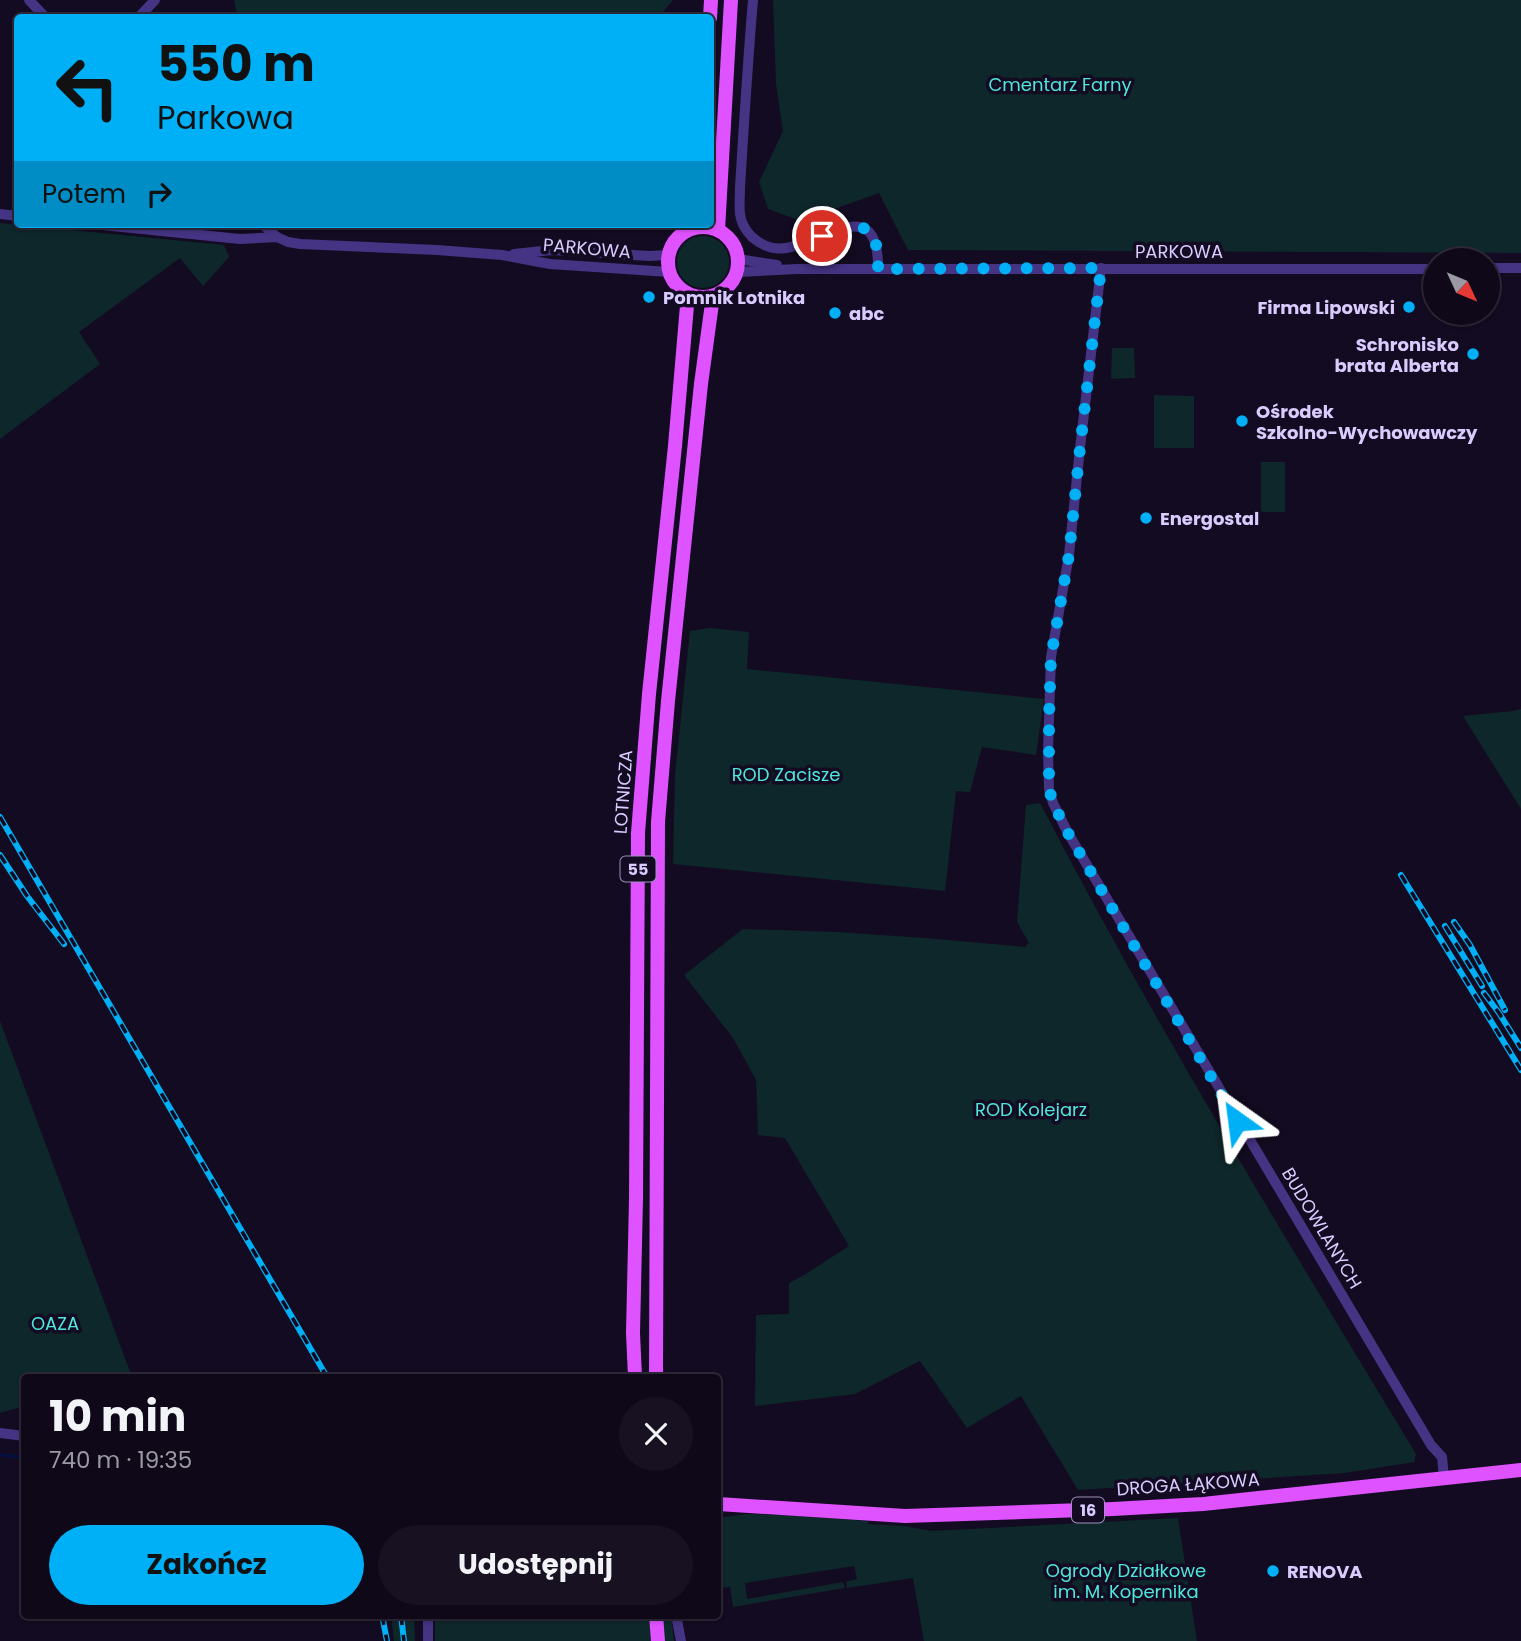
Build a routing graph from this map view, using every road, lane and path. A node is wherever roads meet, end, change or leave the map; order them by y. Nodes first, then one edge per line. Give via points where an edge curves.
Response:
1 (29, 0) edge
2 (155, 0) edge
3 (731, 0) edge
4 (753, 0) edge
5 (42, 14) edge
6 (142, 14) edge
7 (132, 228) edge
8 (267, 228) edge
9 (690, 228) edge
10 (707, 228) edge
11 (718, 230) junction
12 (277, 237) junction
13 (502, 255) junction
14 (668, 255) junction
15 (738, 265) junction
16 (1101, 268) junction
17 (1423, 268) edge
18 (1500, 268) edge
19 (1521, 268) edge
20 (878, 269) junction
21 (669, 272) junction
22 (688, 295) junction
23 (713, 296) junction
24 (635, 1374) edge
25 (656, 1374) edge
26 (0, 1433) edge
27 (21, 1436) edge
28 (1521, 1470) edge
29 (1444, 1478) junction
30 (722, 1507) edge
31 (428, 1619) edge
32 (656, 1619) edge
33 (677, 1619) edge
34 (429, 1641) edge
35 (658, 1641) edge
36 (681, 1641) edge

1 - 5 street
2 - 6 street
3 - 11 main road
4 - 20 street via 741,224 759,243 772,248 859,226 876,239
7 - 12 street, PARKOWA via 240,239
8 - 12 street
9 - 14 main road via 673,243
10 - 11 main road
11 - 15 main road via 735,247
12 - 13 street, PARKOWA via 300,244
13 - 14 street, PARKOWA via 552,250
13 - 21 street, PARKOWA via 550,264
14 - 21 main road
15 - 20 street, PARKOWA
15 - 23 main road via 728,287
16 - 17 street, PARKOWA
16 - 20 street, PARKOWA
16 - 29 street, BUDOWLANYCH via 1069,555 1051,657 1049,789 1089,869 1442,1457
18 - 19 street
21 - 22 main road
22 - 23 main road
22 - 24 main road, LOTNICZA / 55 via 638,833
23 - 25 main road, 55 via 658,821
26 - 27 street
28 - 29 main road, DROGA ŁĄKOWA / 16
29 - 30 main road, DROGA ŁĄKOWA / 16 via 1203,1504 985,1514 905,1516
31 - 34 street
32 - 35 main road
33 - 36 street

